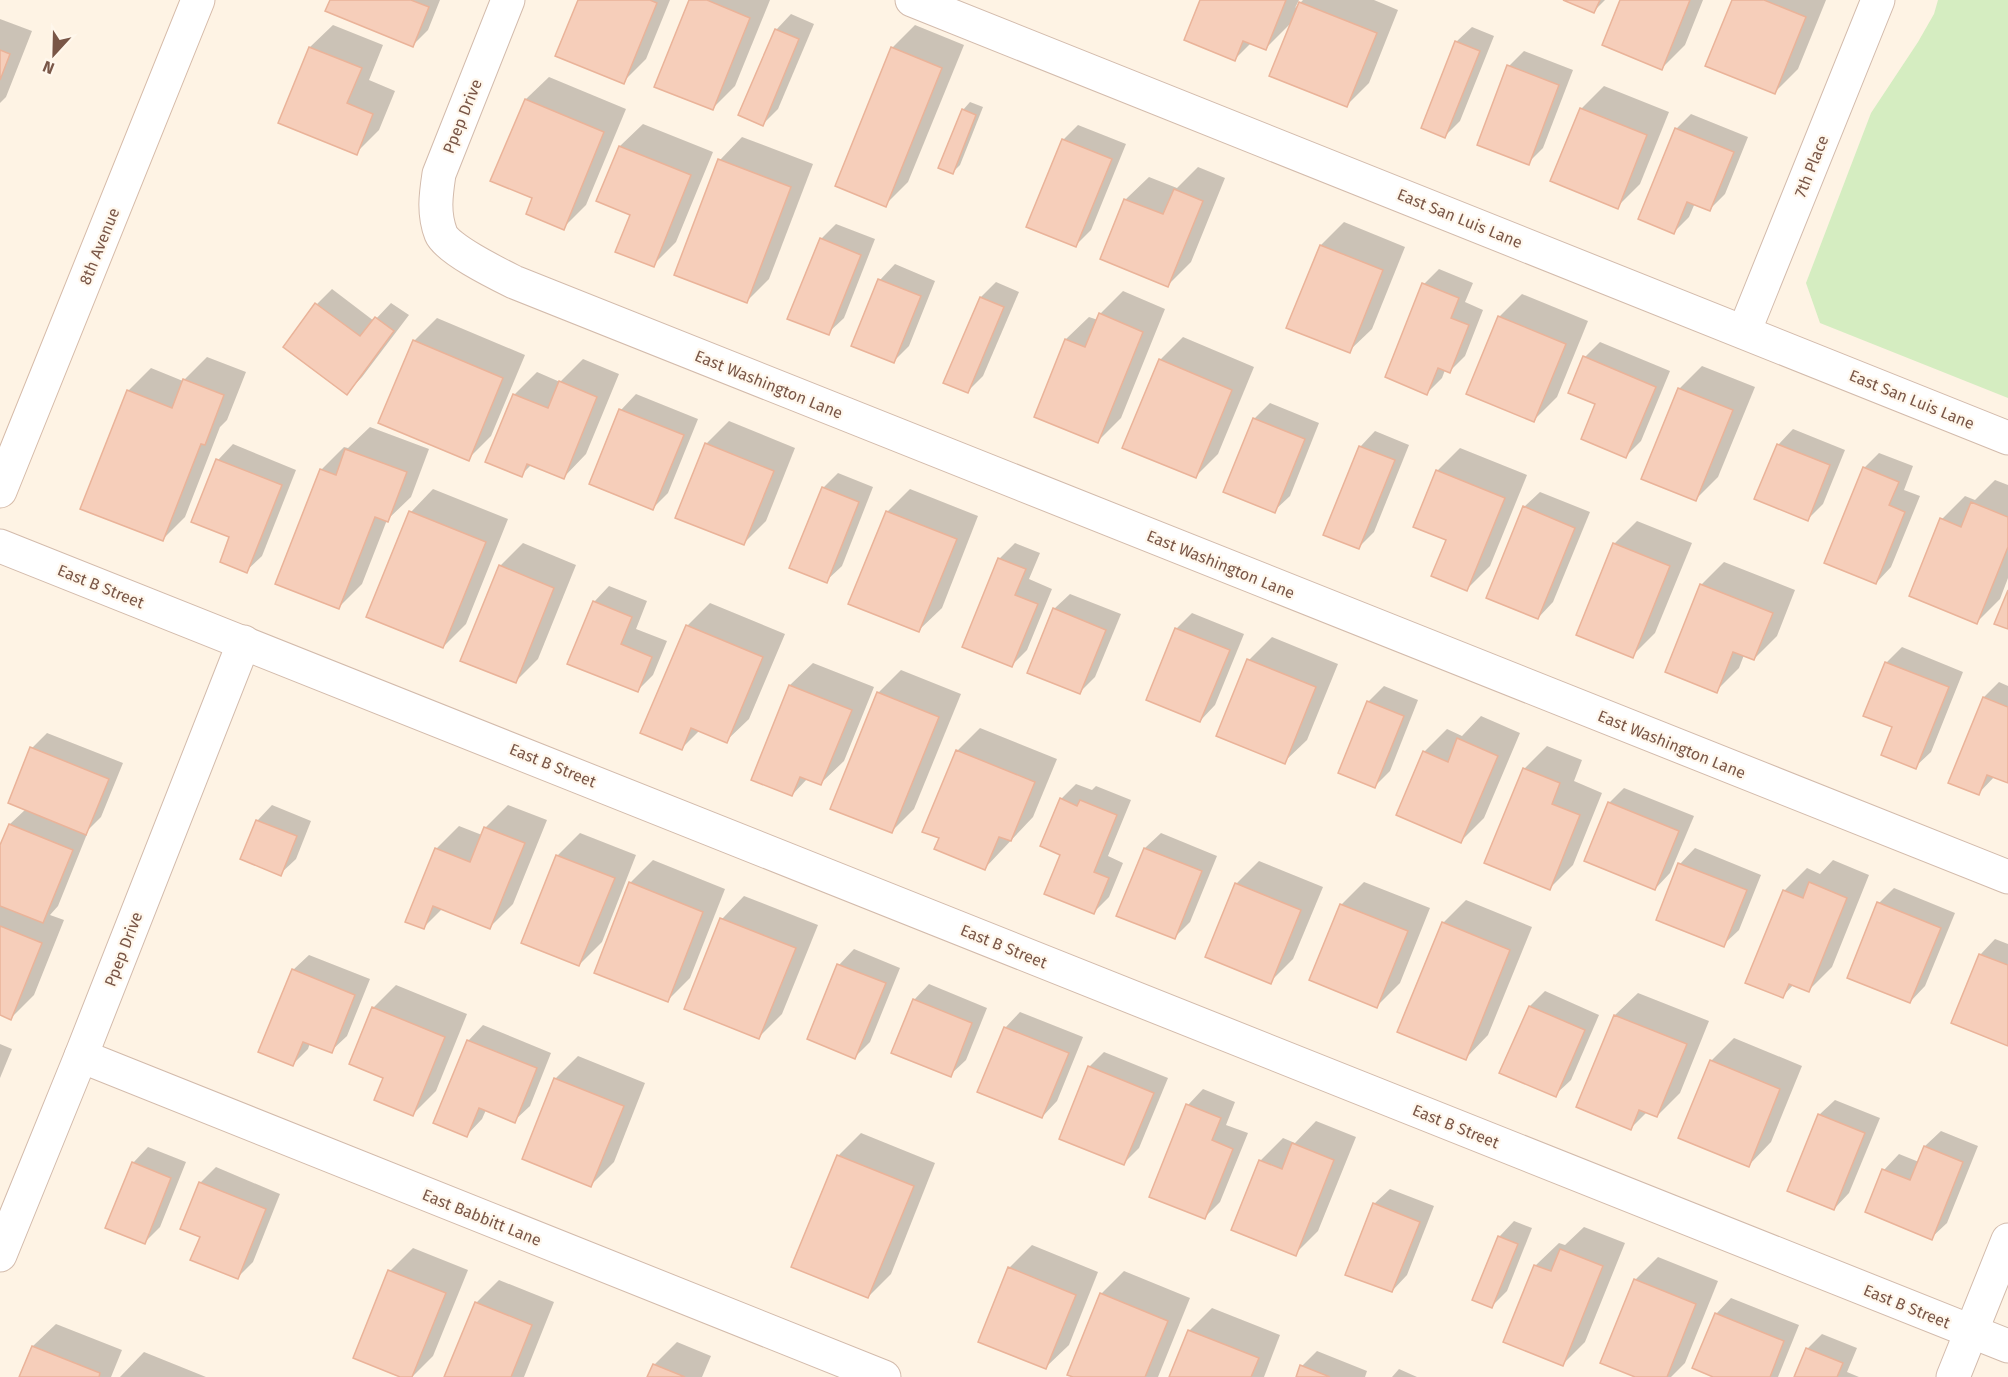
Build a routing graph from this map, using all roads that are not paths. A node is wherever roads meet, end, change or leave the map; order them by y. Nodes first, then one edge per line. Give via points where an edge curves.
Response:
1 (198, 0) edge
2 (508, 0) edge
3 (912, 0) edge
4 (1878, 0) edge
5 (442, 236) joint
6 (1744, 332) junction
7 (2008, 438) edge
8 (0, 491) edge
9 (0, 546) edge
10 (244, 642) junction
11 (2008, 878) edge
12 (81, 1056) junction
13 (2008, 1240) edge
14 (0, 1255) edge
15 (1971, 1331) junction
16 (2008, 1347) edge
17 (884, 1377) edge
18 (1953, 1377) edge

1 - 8 street, 8th Avenue
2 - 5 street, Ppep Drive via 439,174 434,204
3 - 6 street, East San Luis Lane
4 - 6 street, 7th Place
5 - 11 street, East Washington Lane via 471,259 514,282
6 - 7 street, East San Luis Lane
9 - 10 street, East B Street
10 - 12 street, Ppep Drive
10 - 15 street, East B Street
12 - 14 street, Ppep Drive
12 - 17 street, East Babbitt Lane
13 - 15 street
15 - 16 street, East B Street
15 - 18 street

